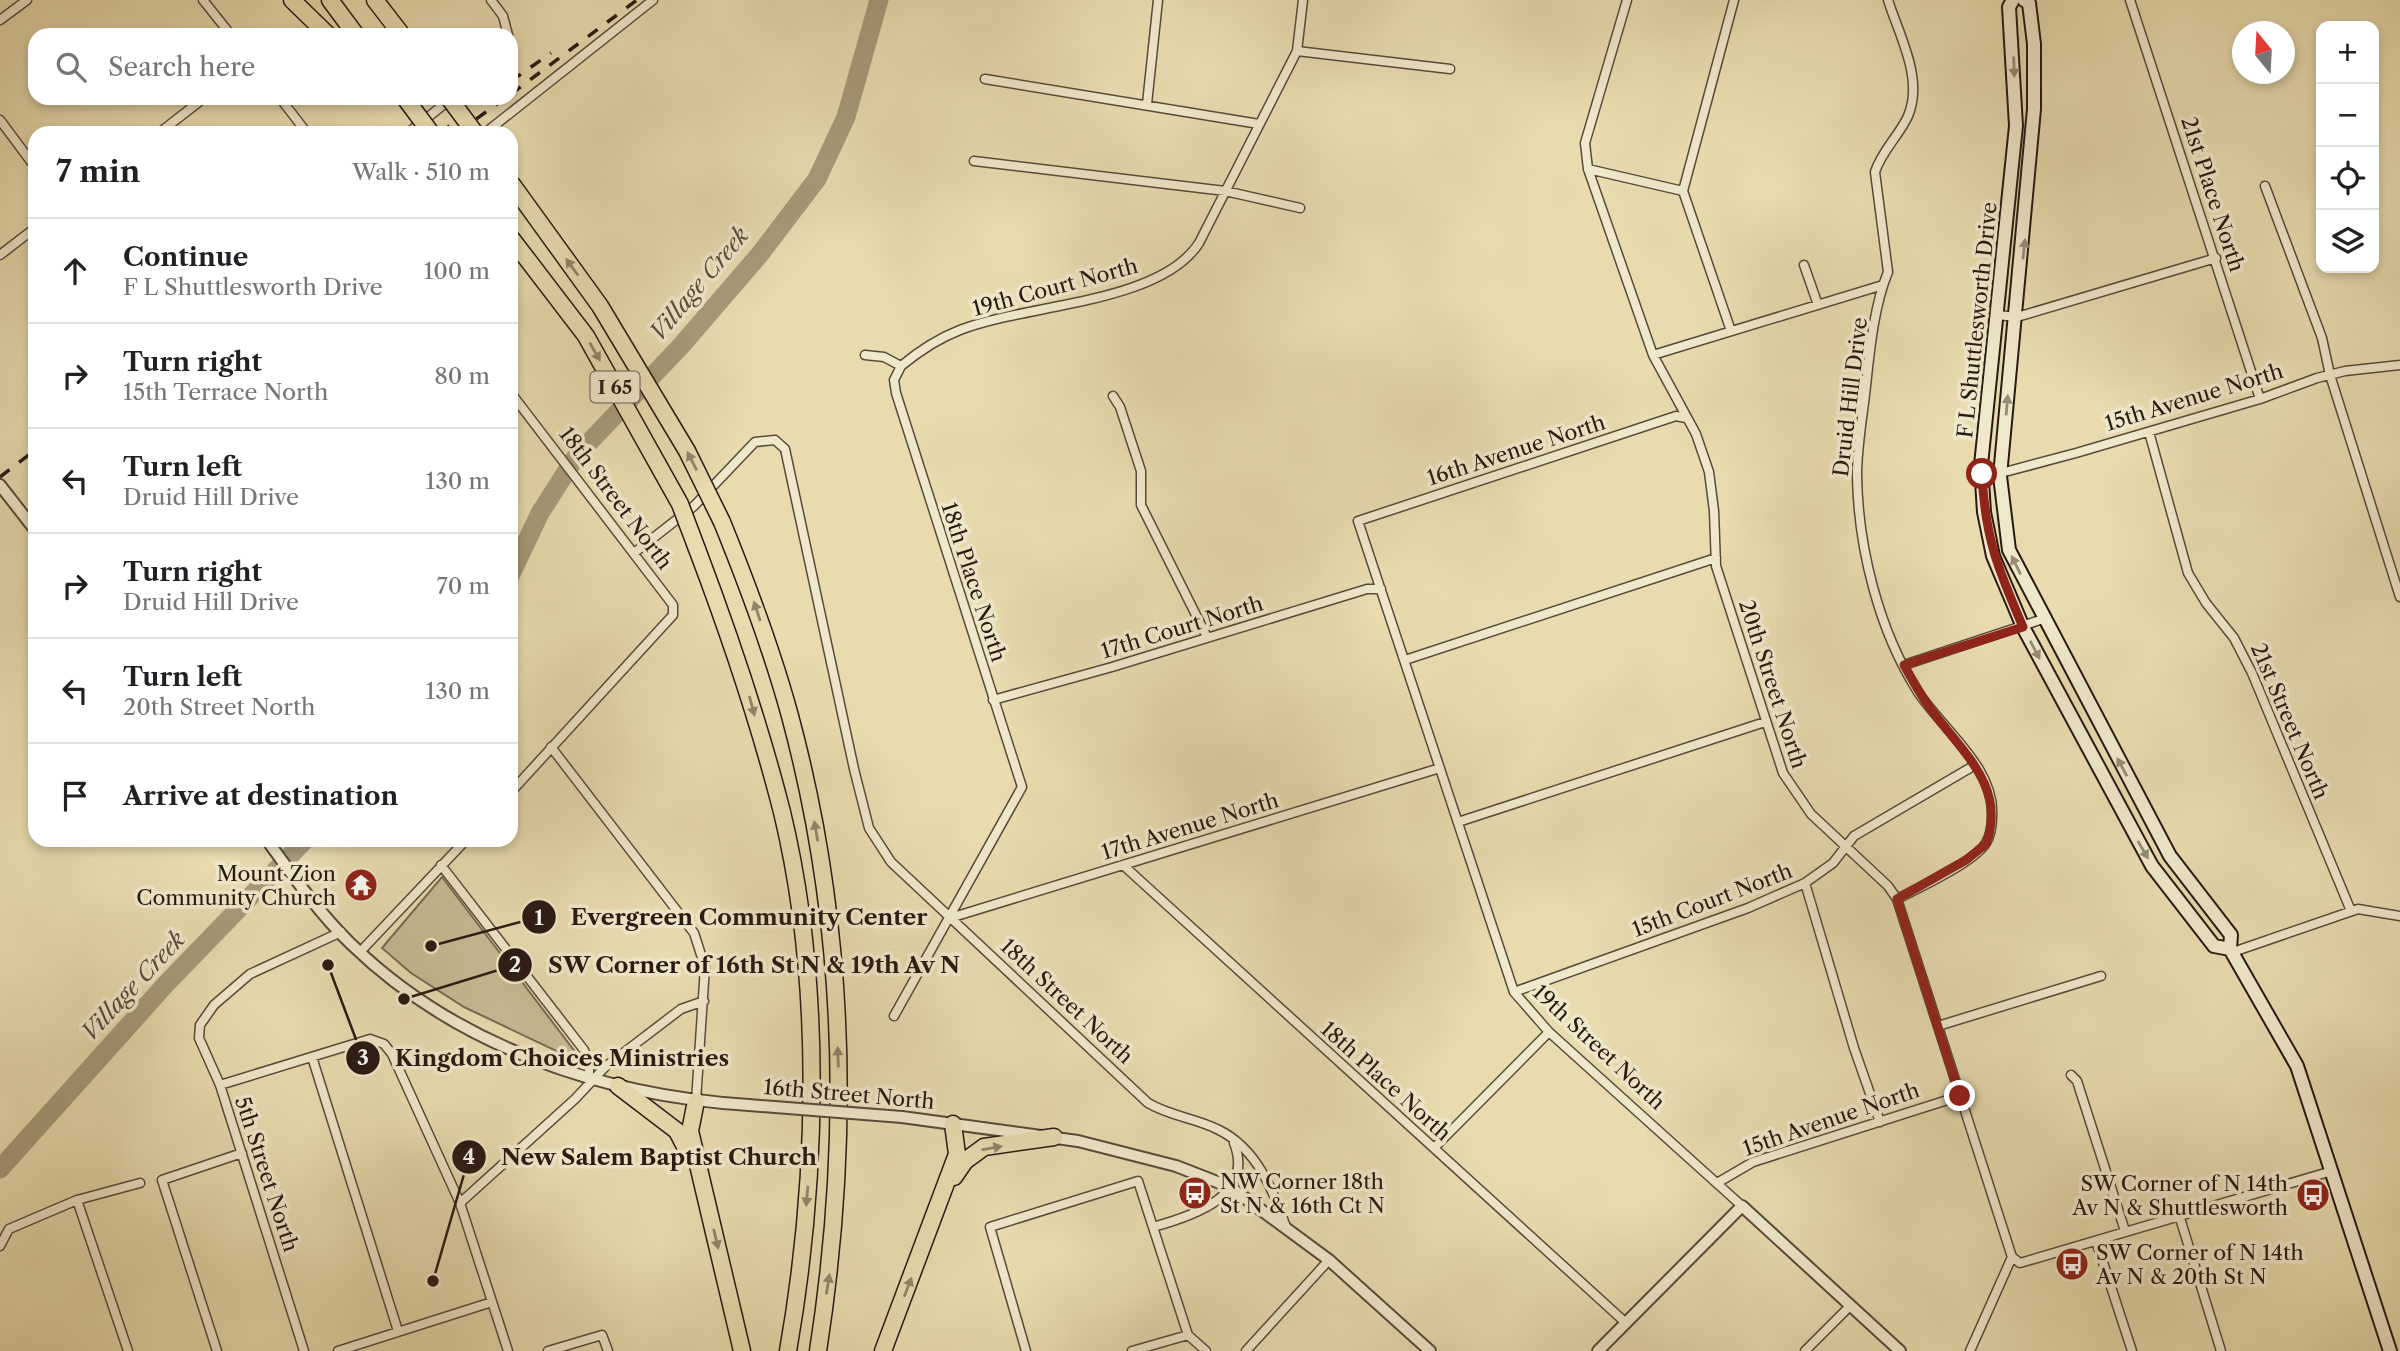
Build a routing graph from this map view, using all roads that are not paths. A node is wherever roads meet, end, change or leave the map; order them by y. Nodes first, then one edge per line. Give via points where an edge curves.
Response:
1 (27, 0) edge
2 (203, 0) edge
3 (292, 0) edge
4 (330, 0) edge
5 (491, 0) edge
6 (653, 0) edge
7 (1158, 0) edge
8 (1303, 0) edge
9 (1626, 0) edge
10 (1734, 0) edge
11 (1888, 0) edge
12 (2013, 0) edge
13 (2024, 0) edge
14 (2130, 0) edge
15 (376, 1) edge
16 (0, 20) edge
17 (225, 28) edge
18 (321, 28) edge
19 (351, 28) edge
20 (397, 28) edge
21 (506, 28) edge
22 (1297, 51) junction
23 (1450, 69) dead end
24 (985, 79) dead end
25 (1147, 104) junction
26 (195, 105) edge
27 (285, 105) edge
28 (410, 105) edge
29 (442, 105) edge
30 (456, 105) edge
31 (0, 120) edge
32 (1259, 124) junction
33 (168, 126) edge
34 (302, 126) edge
35 (417, 126) edge
36 (426, 126) edge
37 (470, 126) edge
38 (494, 126) edge
39 (28, 158) edge
40 (974, 161) dead end
41 (1588, 169) junction
42 (2265, 187) dead end
43 (1225, 191) junction
44 (1683, 191) junction
45 (518, 193) edge
46 (1300, 208) dead end
47 (28, 234) edge
48 (518, 247) edge
49 (0, 256) edge
50 (2216, 258) junction
51 (1804, 265) dead end
52 (1882, 285) junction
53 (1818, 305) junction
54 (1997, 315) junction
55 (2017, 317) junction
56 (1731, 331) junction
57 (865, 355) dead end
58 (1653, 355) junction
59 (2400, 365) edge
60 (901, 366) junction
61 (2330, 375) junction
62 (1113, 396) dead end
63 (2260, 399) junction
64 (518, 402) edge
65 (1686, 418) junction
66 (2149, 432) junction
67 (2001, 473) junction
68 (1982, 474) junction
69 (0, 485) edge
70 (28, 521) edge
71 (1358, 521) joint
72 (634, 552) junction
73 (1716, 558) junction
74 (1381, 589) junction
75 (2400, 594) edge
76 (2043, 619) junction
77 (2023, 627) junction
78 (1207, 637) junction
79 (1405, 660) junction
80 (1904, 665) junction
81 (993, 700) junction
82 (1765, 722) junction
83 (551, 747) junction
84 (1975, 765) junction
85 (1440, 768) junction
86 (518, 784) edge
87 (1458, 821) junction
88 (272, 847) edge
89 (459, 847) edge
90 (1844, 847) junction
91 (1123, 865) junction
92 (441, 866) junction
93 (1805, 883) junction
94 (1897, 899) junction
95 (2351, 911) junction
96 (2400, 916) edge
97 (950, 918) junction
98 (341, 932) junction
99 (360, 951) junction
100 (2232, 951) junction
101 (2101, 976) dead end
102 (1514, 992) junction
103 (704, 1001) junction
104 (894, 1016) dead end
105 (1938, 1026) junction
106 (1549, 1032) junction
107 (312, 1057) junction
108 (2071, 1075) dead end
109 (589, 1080) junction
110 (220, 1085) junction
111 (618, 1086) junction
112 (1960, 1096) junction
113 (696, 1101) junction
114 (1880, 1122) junction
115 (953, 1124) junction
116 (1054, 1137) junction
117 (1233, 1140) junction
118 (1434, 1148) junction
119 (242, 1153) junction
120 (2332, 1171) junction
121 (140, 1183) dead end
122 (1717, 1183) junction
123 (947, 1187) junction
124 (1230, 1187) junction
125 (705, 1192) junction
126 (78, 1200) junction
127 (460, 1203) junction
128 (1742, 1206) junction
129 (2179, 1215) junction
130 (1153, 1227) junction
131 (1286, 1227) junction
132 (2125, 1231) junction
133 (2096, 1241) junction
134 (0, 1246) edge
135 (2012, 1257) junction
136 (1329, 1260) junction
137 (492, 1301) junction
138 (1850, 1306) junction
139 (1626, 1323) junction
140 (398, 1331) junction
141 (1188, 1335) junction
142 (128, 1351) edge
143 (217, 1351) edge
144 (304, 1351) edge
145 (338, 1351) edge
146 (508, 1351) edge
147 (548, 1351) edge
148 (608, 1351) edge
149 (742, 1351) edge
150 (788, 1351) edge
151 (818, 1351) edge
152 (883, 1351) edge
153 (1026, 1351) edge
154 (1132, 1351) edge
155 (1206, 1351) edge
156 (1246, 1351) edge
157 (1430, 1351) edge
158 (1598, 1351) edge
159 (1805, 1351) edge
160 (1900, 1351) edge
161 (1970, 1351) edge
162 (2132, 1351) edge
163 (2221, 1351) edge
164 (2390, 1351) edge

1 - 16 street
2 - 17 street
3 - 18 highway
4 - 19 highway
5 - 21 street
6 - 38 street
7 - 25 street
8 - 22 street
9 - 41 street via 1585,143
10 - 44 street
11 - 52 street, Druid Hill Drive via 1914,81 1907,118 1875,172 1888,272
12 -> 54 main road, F L Shuttlesworth Drive via 2009,7 2016,126
55 -> 13 main road, F L Shuttlesworth Drive via 2036,77 2029,3
14 - 50 street, 21st Place North
15 - 20 highway
22 - 23 street
22 - 32 street, 19th Court North
24 - 25 street
25 - 32 street
26 - 33 street
27 - 34 street
28 - 36 highway, bridge
29 - 35 street
30 - 37 highway, bridge
31 - 39 street
32 - 43 street, 19th Court North
40 - 43 street
41 - 44 street
41 - 58 street, 20th Street North
42 - 61 street via 2305,286
43 - 46 street
43 - 60 street, 19th Court North via 1185,260 1147,282 961,329
44 - 56 street
151 -> 45 highway, I 65, bridge via 831,1264 839,1096 836,975 809,794 790,715 753,599 722,522 681,440 600,306
47 - 49 street
48 -> 150 highway, I 65, bridge via 586,336 680,504 748,689 782,814 799,913 813,1093 807,1198
50 - 55 street
50 - 63 street, 21st Place North
51 - 53 street
52 - 53 street
52 - 80 street, Druid Hill Drive via 1868,365 1857,472 1858,512 1878,606
53 - 56 street
54 - 55 street
54 - 68 main road, F L Shuttlesworth Drive
67 -> 55 main road, F L Shuttlesworth Drive
56 - 58 street
57 - 60 street via 884,357
58 - 65 street, 20th Street North
59 - 61 street, 15th Avenue North
60 - 81 street, 18th Place North via 894,380 896,393
61 - 63 street, 15th Avenue North
61 - 75 street
62 - 78 street via 1141,471 1141,505
63 - 66 street, 15th Avenue North
64 - 72 street, 18th Street North
65 - 71 street, 16th Avenue North via 1676,416
65 - 73 street, 20th Street North via 1711,484
66 - 67 street, 15th Avenue North
66 - 95 street, 21st Street North via 2188,573 2234,638 2252,673
67 - 68 street, 15th Avenue North
76 -> 67 main road, F L Shuttlesworth Drive via 2009,550
68 - 77 main road, F L Shuttlesworth Drive via 1983,512 1993,556
69 - 70 street
71 - 74 street, 19th Street North
72 - 83 street, 18th Street North via 673,605 673,615
72 - 97 street, 18th Street North via 694,506 755,442 775,440 785,449 869,828 891,862
73 - 79 street
73 - 82 street, 20th Street North
74 - 78 street, 17th Court North via 1367,589
74 - 79 street, 19th Street North
76 - 77 street
100 -> 76 main road, F L Shuttlesworth Drive via 2231,935 2170,856
77 - 80 street
77 -> 100 main road, F L Shuttlesworth Drive via 2152,866 2214,946
78 - 81 street, 17th Court North
79 - 85 street, 19th Street North
80 - 84 street, Druid Hill Drive via 1918,691
81 - 97 street, 18th Place North via 1022,787
82 - 87 street
82 - 90 street, 20th Street North via 1788,784
83 - 86 street
83 - 103 street via 694,933 705,967
84 - 90 street, 15th Court North via 1854,836
84 - 94 street, Druid Hill Drive via 1992,803 1986,844
85 - 87 street, 19th Street North
85 - 91 street, 17th Avenue North
87 - 102 street, 19th Street North
88 - 98 street, 16th Street North
89 - 92 street
90 - 93 street, 15th Court North via 1833,863
90 - 94 street, 20th Street North
91 - 97 street, 17th Avenue North
91 - 118 street, 18th Place North
92 - 99 street
92 - 109 street via 584,1050
93 - 102 street, 15th Court North
93 - 114 street
94 - 105 street, 20th Street North
95 - 96 street
95 - 100 street
97 - 104 street
97 - 117 street, 18th Street North via 1148,1103 1169,1115 1219,1130
98 - 99 street, 16th Street North
98 - 110 street, 5th Street North via 250,974 209,1011 199,1038
99 - 109 street, 16th Street North via 450,1018 506,1049
100 - 120 main road, F L Shuttlesworth Drive via 2297,1066
101 - 105 street
102 - 106 street, 19th Street North
103 - 109 street via 681,1009
103 - 113 street
105 - 112 street, 20th Street North
106 - 118 street
106 - 122 street, 19th Street North
107 - 110 street
107 - 127 street via 370,1039 384,1044
107 - 140 street
108 - 132 street via 2077,1080
109 - 111 street, 16th Street North
109 - 127 street via 575,1100
110 - 119 street, 5th Street North
111 - 113 street, 16th Street North
111 - 125 highway via 677,1131
112 - 114 street, 15th Avenue North
112 - 135 street, 20th Street North
113 - 115 street, 16th Street North, bridge
113 - 125 highway via 690,1131
114 - 122 street, 15th Avenue North via 1754,1162
115 - 116 street, 16th Street North
115 - 123 highway via 957,1154
123 -> 116 highway via 965,1161 984,1147
116 - 124 street, 16th Street North via 1139,1156
117 - 124 street via 1240,1158
117 - 131 street, 18th Street North via 1248,1151 1273,1190
118 - 139 street, 18th Place North
119 - 143 street via 162,1180
119 - 144 street, 5th Street North
120 - 129 street
120 - 164 main road, F L Shuttlesworth Drive
121 - 126 street
122 - 128 street, 19th Street North
152 -> 123 highway
124 - 130 street via 1196,1214
124 - 131 street, 16th Street North
125 -> 149 highway
126 - 134 street via 9,1229
126 - 142 street
127 - 137 street
128 - 138 street, 19th Street North
128 - 139 street
129 - 132 street
129 - 163 street
130 - 141 street
130 - 153 street via 1138,1181 990,1227
131 - 136 street
132 - 133 street
133 - 135 street via 2020,1263
133 - 162 street
135 - 161 street
136 - 156 street
136 - 157 street
137 - 140 street
137 - 146 street
138 - 159 street
138 - 160 street, 19th Street North
139 - 158 street
140 - 145 street
141 - 154 street
141 - 155 street
147 - 148 street via 602,1335

